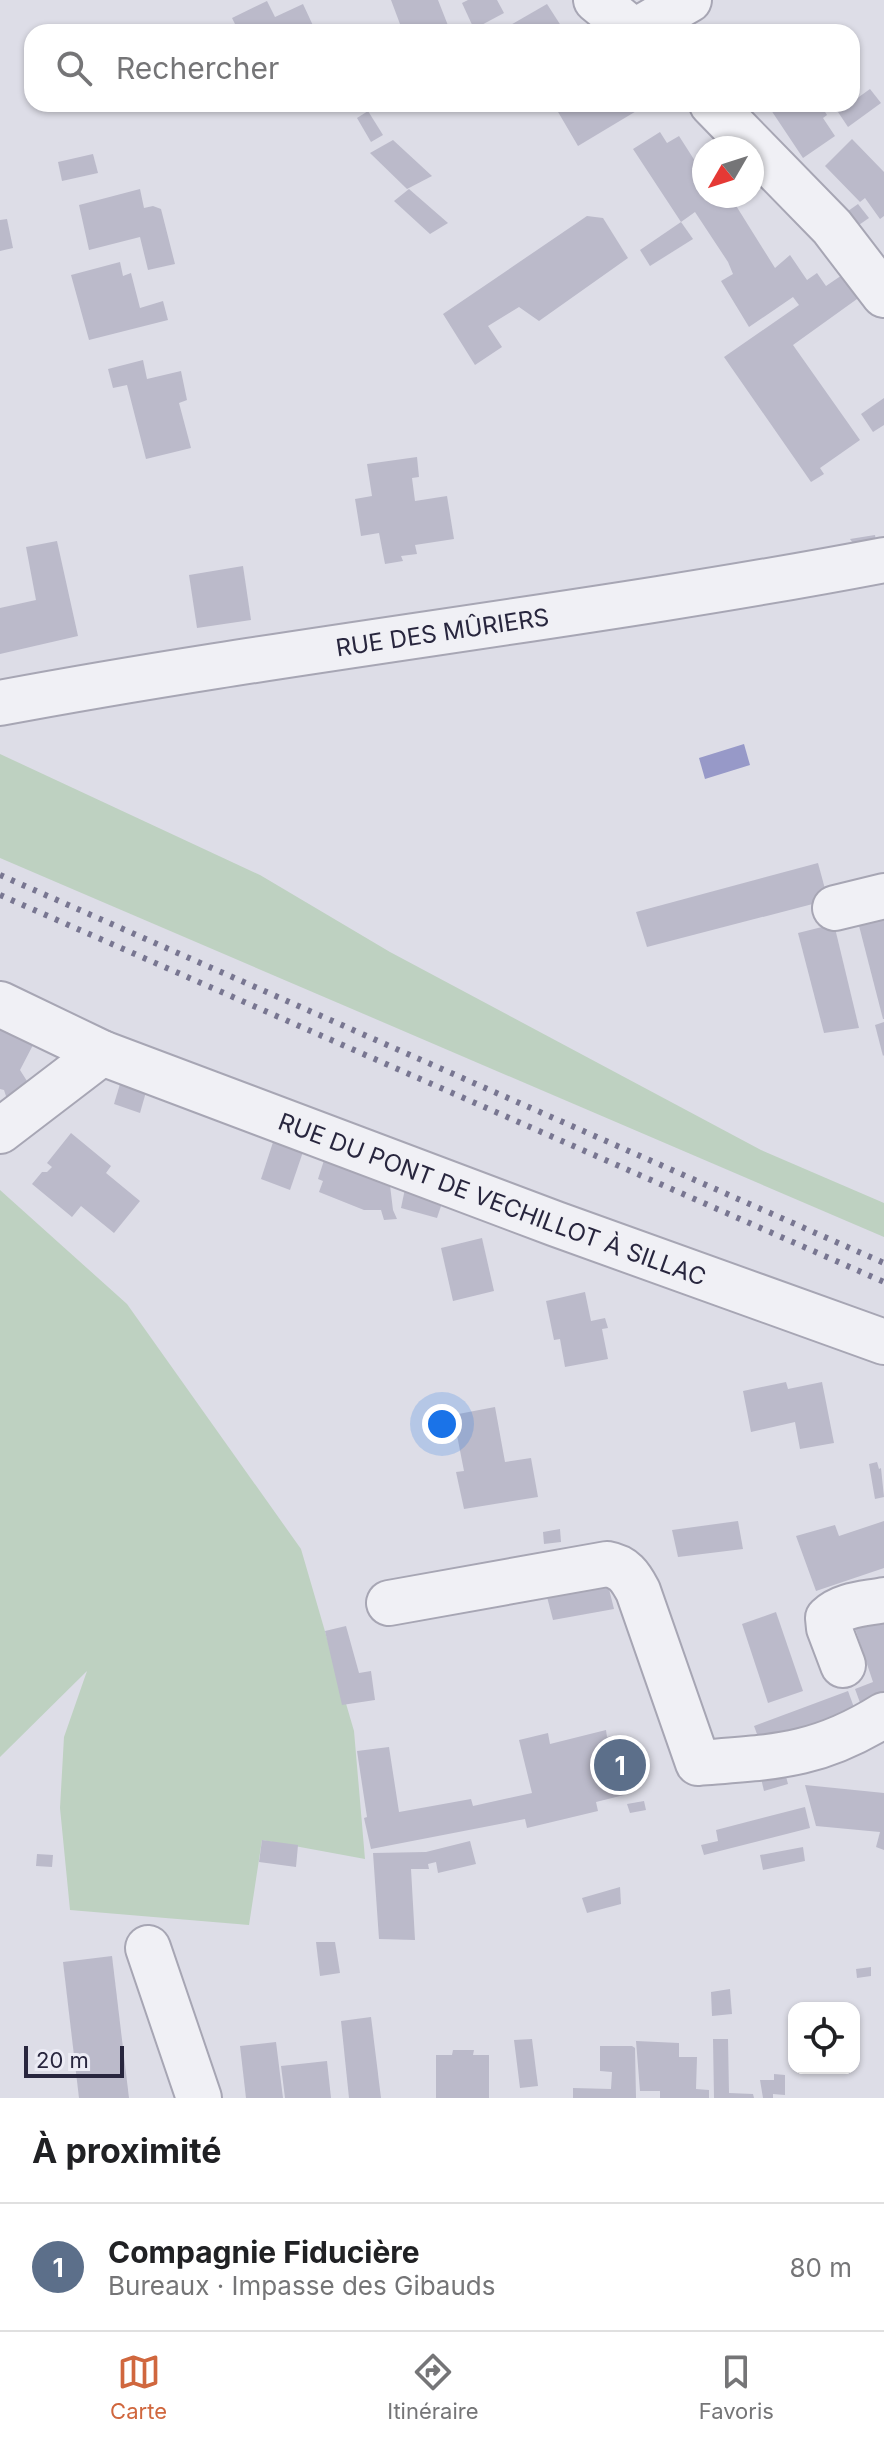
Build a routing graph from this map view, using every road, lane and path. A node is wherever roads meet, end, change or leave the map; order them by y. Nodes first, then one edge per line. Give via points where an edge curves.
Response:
1 (596, 0) edge
2 (689, 0) edge
3 (625, 24) edge
4 (648, 24) edge
5 (720, 112) edge
6 (884, 295) edge
7 (884, 560) edge
8 (0, 703) edge
9 (884, 896) edge
10 (835, 908) dead end
11 (0, 1004) edge
12 (102, 1053) junction
13 (0, 1131) edge
14 (884, 1342) edge
15 (884, 1600) edge
16 (389, 1603) dead end
17 (843, 1665) dead end
18 (884, 1715) edge
19 (148, 1948) dead end
20 (199, 2098) edge

1 - 3 street
2 - 4 street
5 - 6 street via 832,227
7 - 8 street, RUE DES MÛRIERS
9 - 10 street
11 - 12 street, RUE DU PONT DE VECHILLOT À SILLAC
12 - 13 street
12 - 14 street, RUE DU PONT DE VECHILLOT À SILLAC
15 - 17 street via 847,1607 828,1618
16 - 18 street via 619,1566 638,1591 698,1763 784,1757 854,1735
19 - 20 street

